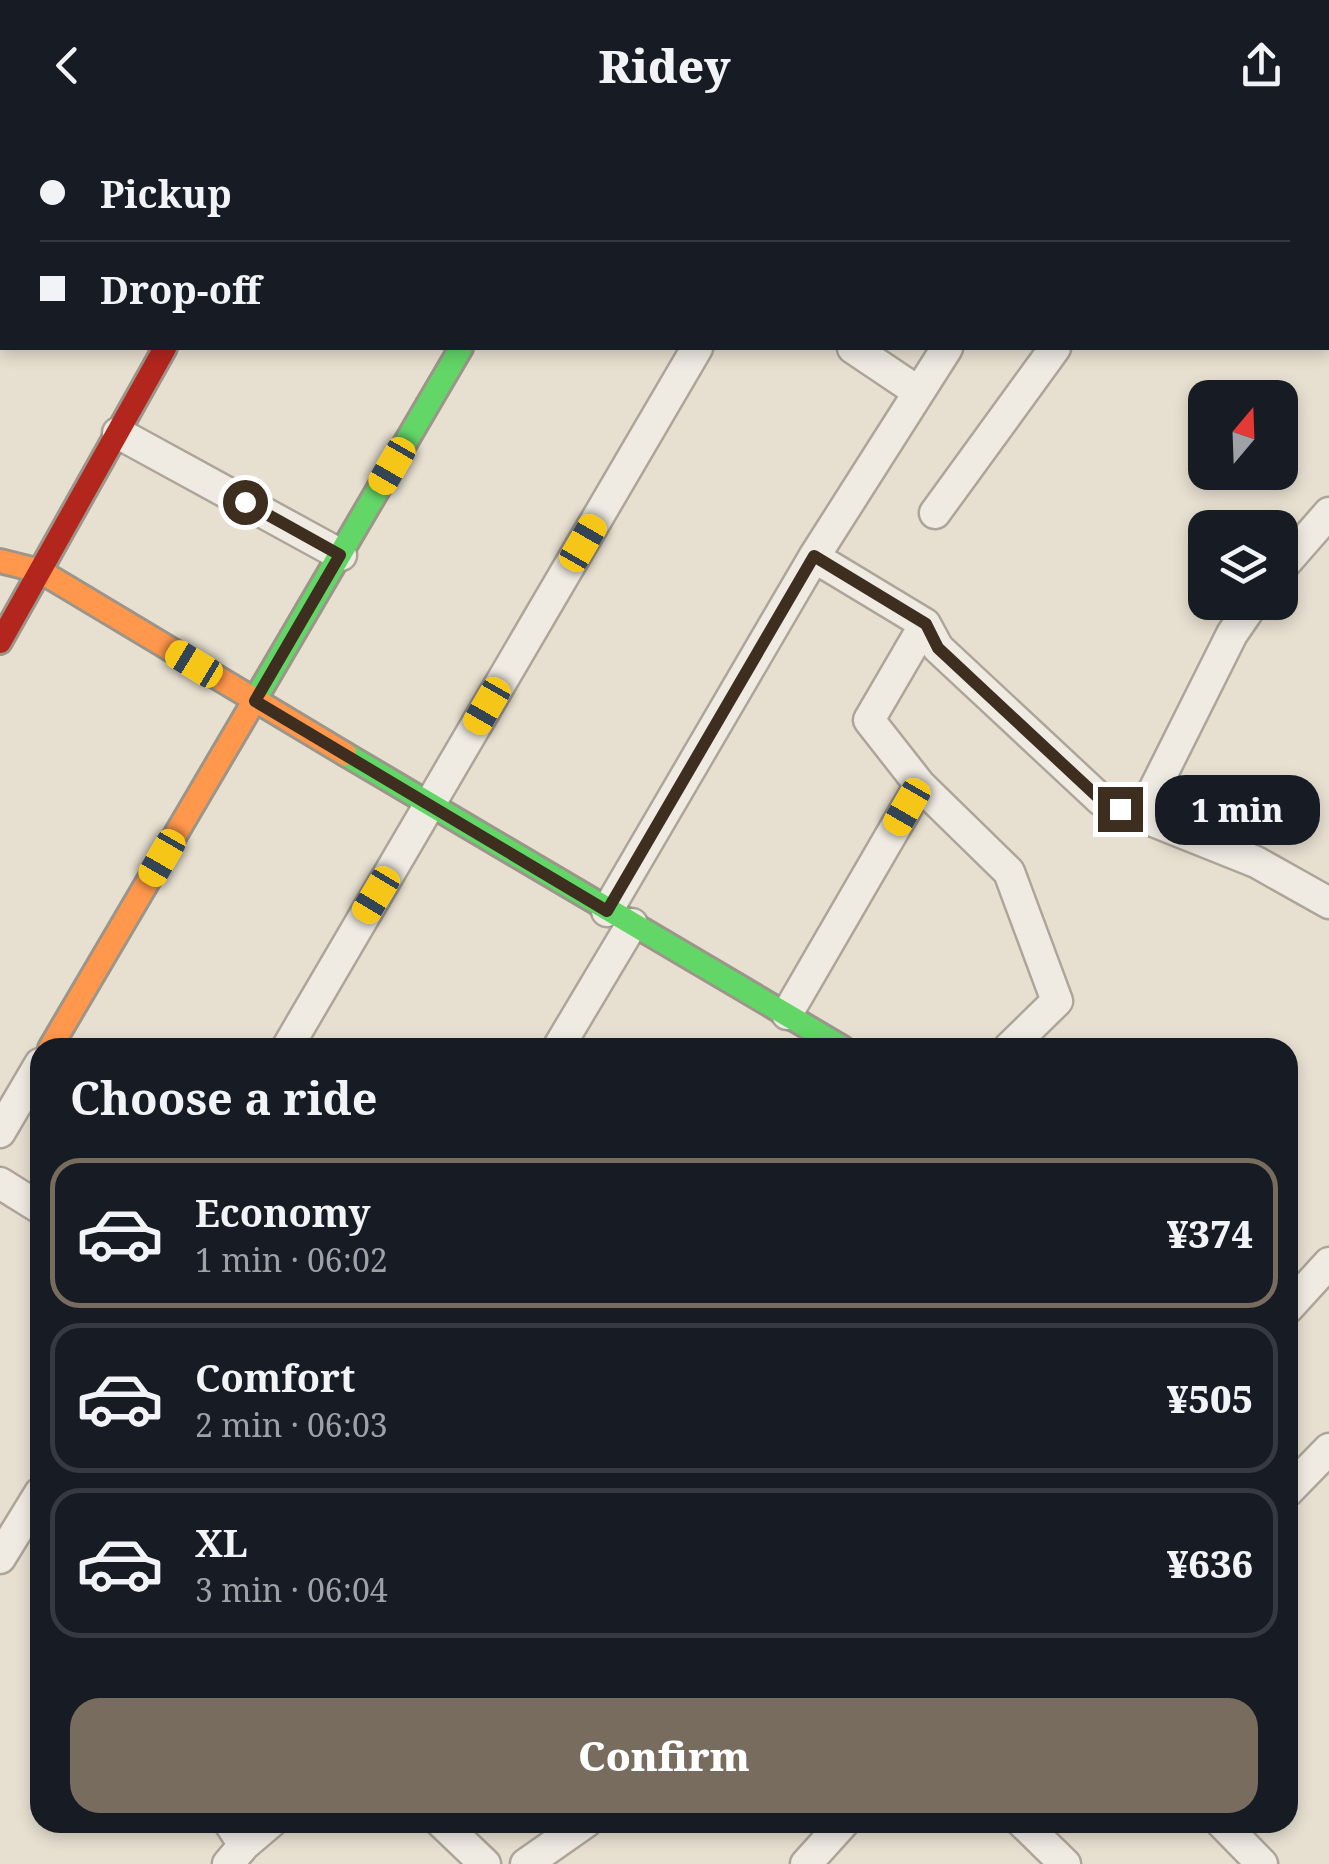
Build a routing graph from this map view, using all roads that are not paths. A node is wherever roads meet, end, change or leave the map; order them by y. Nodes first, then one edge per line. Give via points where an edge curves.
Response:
1 (164, 350) edge
2 (461, 350) edge
3 (696, 350) edge
4 (857, 350) edge
5 (946, 350) edge
6 (1054, 350) edge
7 (918, 390) junction
8 (118, 432) junction
9 (935, 513) dead end
10 (1329, 514) edge
11 (1298, 549) edge
12 (340, 555) junction
13 (814, 556) junction
14 (0, 561) edge
15 (40, 571) junction
16 (1242, 620) edge
17 (926, 624) junction
18 (0, 642) edge
19 (255, 701) junction
20 (920, 785) junction
21 (430, 804) junction
22 (1140, 818) junction
23 (1329, 902) edge
24 (620, 917) junction
25 (788, 1014) junction
26 (56, 1038) edge
27 (293, 1038) edge
28 (563, 1038) edge
29 (821, 1038) edge
30 (1019, 1038) edge
31 (30, 1081) edge
32 (0, 1132) edge
33 (0, 1183) edge
34 (30, 1202) edge
35 (1329, 1263) edge
36 (1298, 1297) edge
37 (1329, 1450) edge
38 (1298, 1480) edge
39 (30, 1524) edge
40 (0, 1558) edge
41 (453, 1833) edge
42 (570, 1833) edge
43 (834, 1833) edge
44 (1034, 1833) edge
45 (1232, 1833) edge
46 (485, 1864) edge
47 (526, 1864) edge
48 (806, 1864) edge
49 (1066, 1864) edge
50 (1262, 1864) edge

1 - 8 street
2 - 12 street
3 - 21 street
4 - 7 street
5 - 7 street
6 - 9 street
7 - 13 street
8 - 12 street
8 - 15 street
10 - 11 street
12 - 19 street
13 - 17 street
13 - 24 street
14 - 15 street
15 - 18 street
15 - 19 street
16 - 22 street
17 - 20 street via 869,720
17 - 22 street via 938,648 1101,800
19 - 21 street
19 - 26 street
20 - 25 street
20 - 30 street via 1009,872 1057,1001
21 - 24 street
21 - 27 street
22 - 23 street via 1256,862
24 - 25 street
24 - 28 street
25 - 29 street
31 - 32 street
33 - 34 street
35 - 36 street
37 - 38 street
39 - 40 street
41 - 46 street
42 - 47 street
43 - 48 street
44 - 49 street
45 - 50 street

